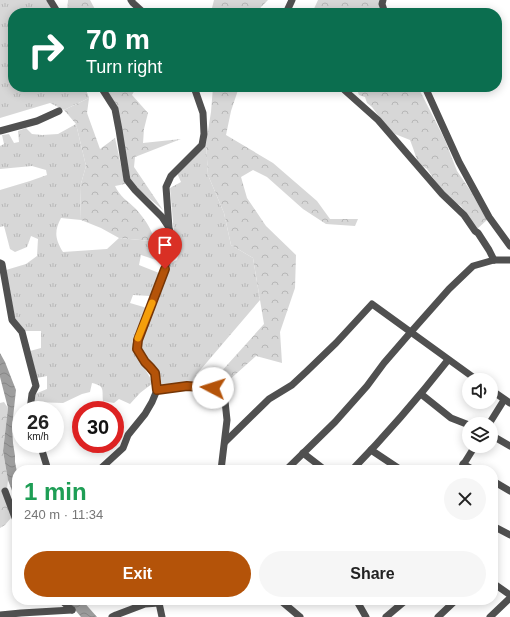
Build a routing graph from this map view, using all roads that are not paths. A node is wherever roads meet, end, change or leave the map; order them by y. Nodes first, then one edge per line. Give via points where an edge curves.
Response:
1 (131, 0) edge
2 (138, 8) edge
3 (104, 92) edge
4 (196, 92) edge
5 (347, 92) edge
6 (427, 92) edge
7 (59, 111) dead end
8 (0, 132) edge
9 (169, 228) junction
10 (510, 246) edge
11 (494, 260) junction
12 (510, 260) edge
13 (0, 263) edge
14 (410, 332) junction
15 (448, 360) junction
16 (467, 373) edge
17 (157, 390) junction
18 (421, 394) junction
19 (498, 395) edge
20 (31, 401) edge
21 (507, 401) edge
22 (494, 417) edge
23 (462, 422) edge
24 (498, 439) edge
25 (225, 442) junction
26 (510, 446) edge
27 (371, 450) junction
28 (43, 453) edge
29 (303, 453) junction
30 (471, 453) edge
31 (46, 465) edge
32 (104, 465) edge
33 (223, 465) edge
34 (291, 465) edge
35 (319, 465) edge
36 (357, 465) edge
37 (393, 465) edge
38 (463, 465) edge
39 (498, 484) edge
40 (5, 491) dead end
41 (510, 491) edge
42 (12, 510) edge
43 (498, 529) edge
44 (510, 535) edge
45 (498, 587) edge
46 (510, 596) edge
47 (66, 605) edge
48 (142, 605) edge
49 (162, 605) edge
50 (286, 605) edge
51 (360, 605) edge
52 (400, 605) edge
53 (451, 605) edge
54 (0, 615) edge
55 (114, 616) edge
56 (162, 617) edge
57 (300, 617) edge
58 (366, 617) edge
59 (386, 617) edge
60 (438, 617) edge
61 (490, 617) edge

1 - 2 street
3 - 9 street via 115,109 127,180
4 - 9 street via 203,114 202,145 171,176 166,187
5 - 11 street via 378,120 442,194 464,215
6 - 10 street via 459,162 489,217
7 - 8 street via 37,121
9 - 17 street via 172,246 137,345 145,362 155,373
11 - 12 street
11 - 14 street via 473,266
13 - 20 street via 12,320 22,332 36,386
14 - 15 street
14 - 25 street via 372,304 308,371 292,385 268,399
14 - 29 street via 368,386
15 - 16 street
15 - 18 street
17 - 25 street via 187,386 217,390 225,401
17 - 32 street via 146,414 128,435 123,448
18 - 23 street via 451,418
18 - 27 street
19 - 21 street
21 - 22 street
24 - 26 street
25 - 33 street
27 - 36 street
27 - 37 street
28 - 31 street
29 - 34 street
29 - 35 street
30 - 38 street
39 - 41 street
40 - 42 street
43 - 44 street
45 - 46 street
46 - 61 street
47 - 54 street via 72,610
48 - 55 street
49 - 56 street
50 - 57 street
51 - 58 street
52 - 59 street
53 - 60 street

